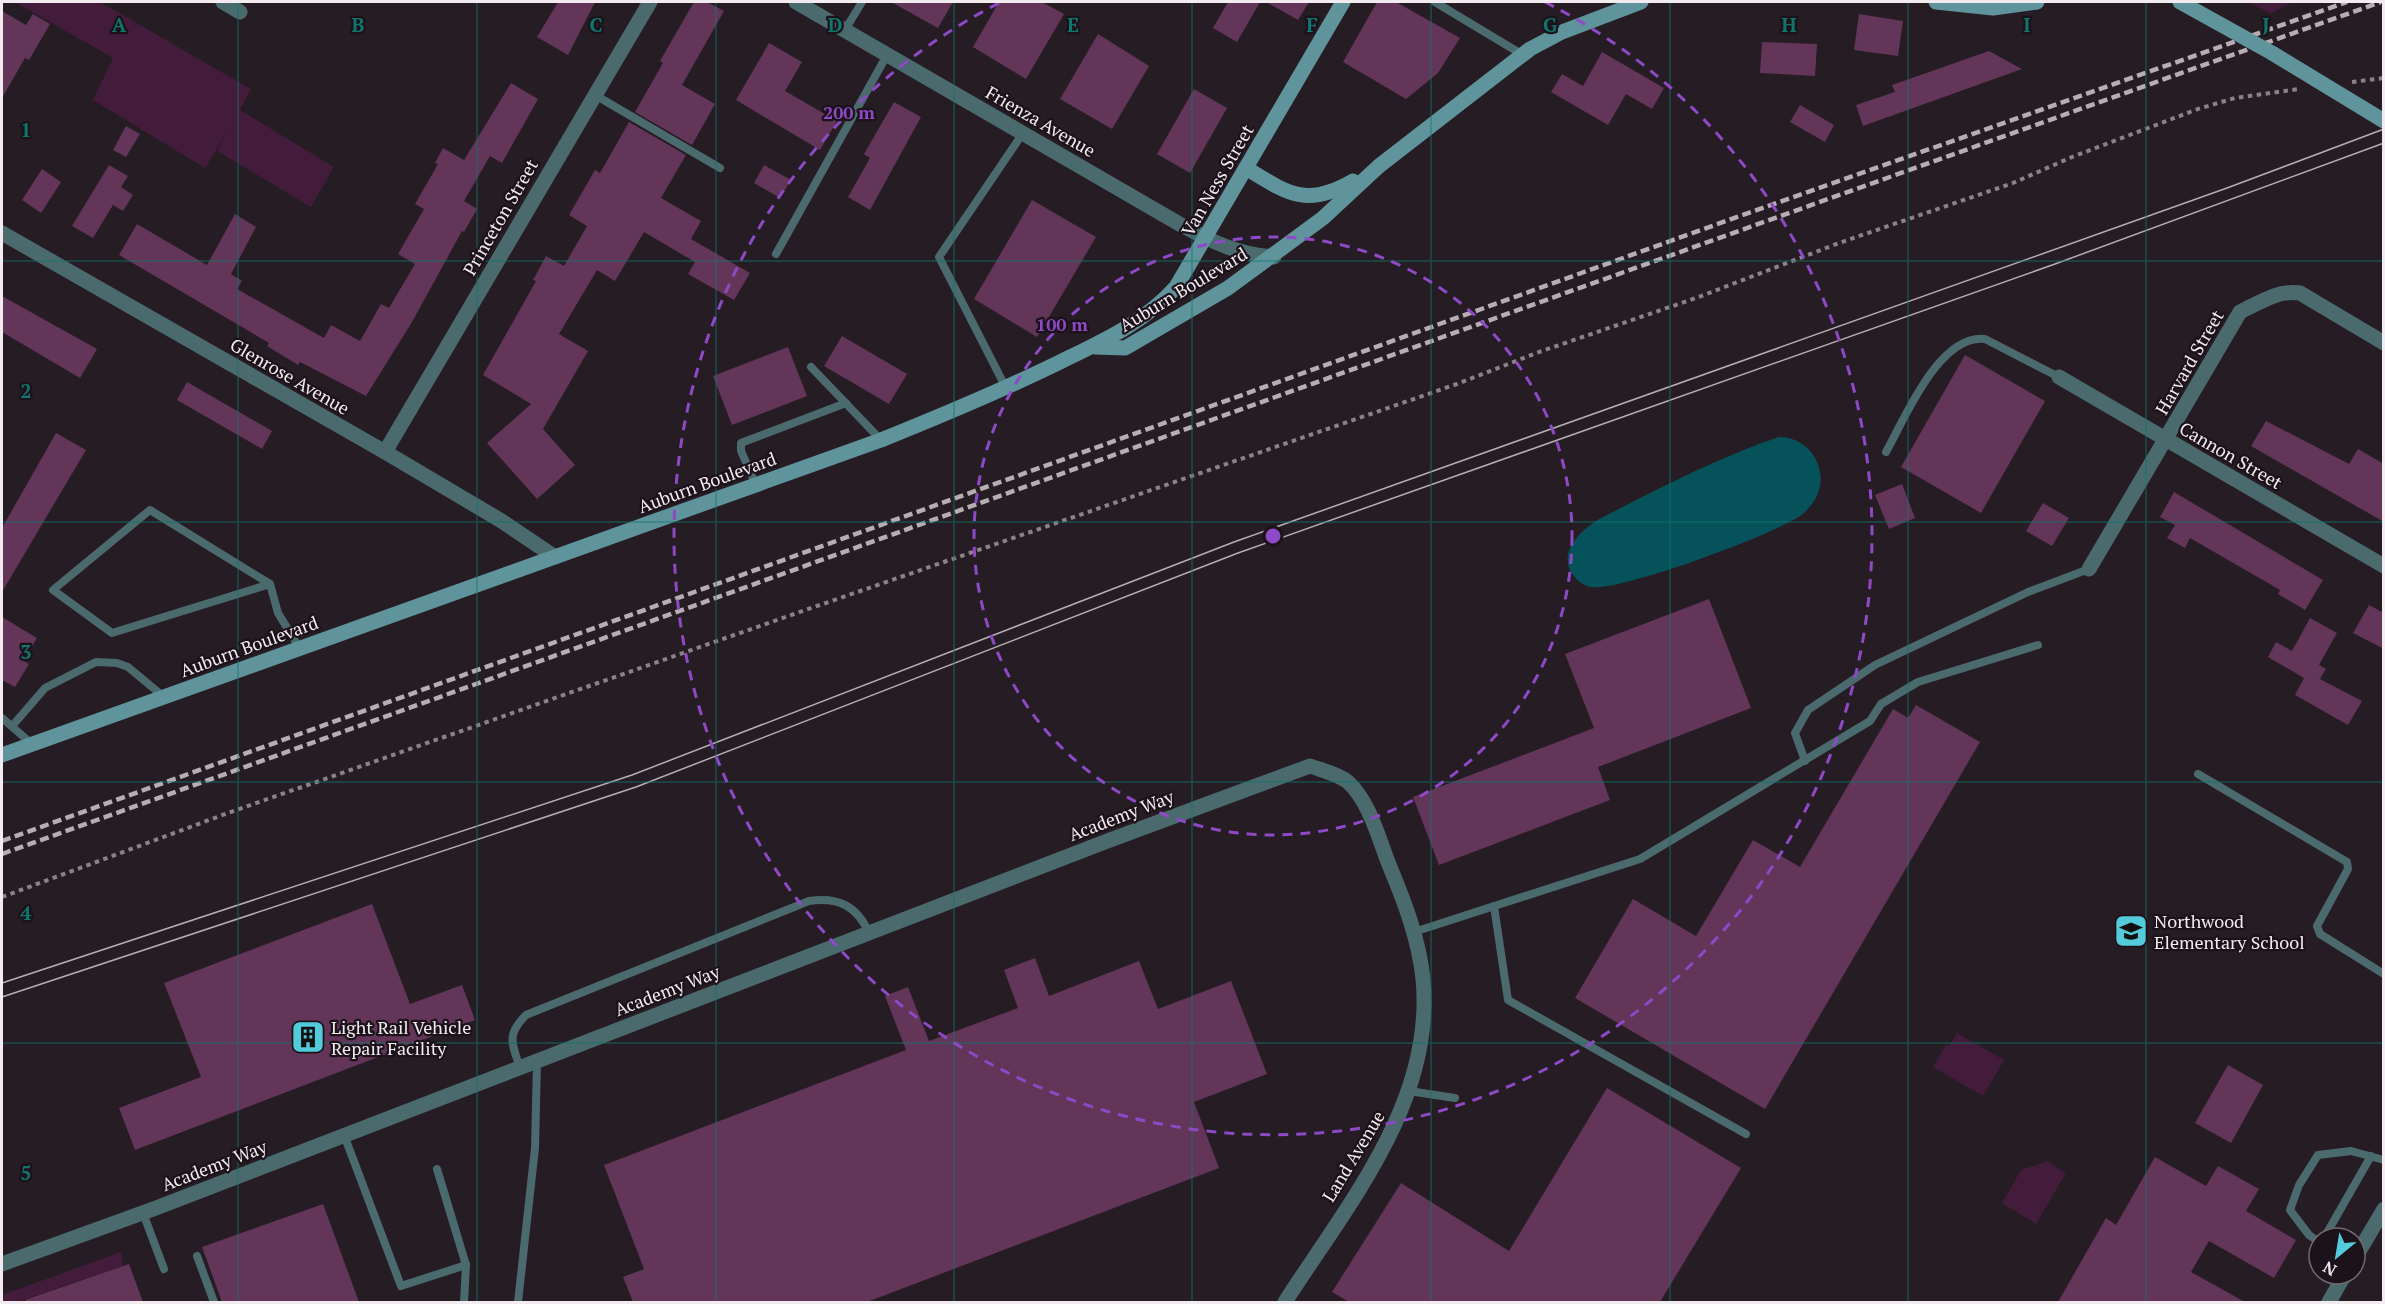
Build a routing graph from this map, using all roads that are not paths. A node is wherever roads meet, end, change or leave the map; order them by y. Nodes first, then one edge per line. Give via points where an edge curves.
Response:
1 (223, 2) edge
2 (650, 2) edge
3 (796, 2) edge
4 (862, 2) edge
5 (1343, 2) edge
6 (1435, 2) edge
7 (1641, 2) edge
8 (1936, 2) edge
9 (2037, 2) edge
10 (2180, 2) edge
11 (240, 12) dead end
12 (845, 30) junction
13 (887, 55) junction
14 (1522, 55) junction
15 (594, 94) junction
16 (2384, 121) edge
17 (1023, 133) junction
18 (1379, 166) junction
19 (720, 168) dead end
20 (1246, 168) junction
21 (2, 234) edge
22 (1205, 238) junction
23 (776, 254) dead end
24 (1274, 257) junction
25 (2384, 343) edge
26 (1092, 347) junction
27 (811, 367) dead end
28 (2059, 377) joint
29 (1006, 388) junction
30 (846, 403) junction
31 (881, 440) junction
32 (2166, 440) junction
33 (385, 452) junction
34 (1886, 452) dead end
35 (756, 485) junction
36 (555, 557) junction
37 (2384, 566) edge
38 (2089, 569) joint
39 (270, 584) junction
40 (2038, 645) dead end
41 (300, 649) junction
42 (164, 697) junction
43 (2, 718) edge
44 (12, 725) junction
45 (32, 744) junction
46 (2, 755) edge
47 (1805, 761) junction
48 (2198, 774) dead end
49 (1347, 781) joint
50 (1494, 906) junction
51 (1414, 932) junction
52 (869, 933) junction
53 (2384, 974) edge
54 (537, 1062) junction
55 (520, 1068) junction
56 (1409, 1091) junction
57 (1455, 1098) dead end
58 (1746, 1134) dead end
59 (344, 1135) junction
60 (2371, 1156) junction
61 (2384, 1160) edge
62 (437, 1169) dead end
63 (2384, 1209) edge
64 (143, 1213) junction
65 (2331, 1226) edge
66 (2307, 1232) edge
67 (2367, 1238) edge
68 (197, 1256) dead end
69 (2, 1264) edge
70 (466, 1264) junction
71 (164, 1269) dead end
72 (2339, 1286) edge
73 (214, 1302) edge
74 (464, 1302) edge
75 (518, 1302) edge
76 (1285, 1302) edge
77 (2329, 1302) edge

1 - 11 street
2 - 15 street, Princeton Street
3 - 12 street, Frienza Avenue
4 - 12 lane
5 - 20 street, Van Ness Street
6 - 14 lane
7 - 14 street, Auburn Boulevard via 1562,32
8 - 9 street via 1993,8
10 - 16 street, bridge via 2272,52
12 - 13 street, Frienza Avenue
13 - 17 street, Frienza Avenue
13 - 23 lane
14 - 18 street, Auburn Boulevard
15 - 19 lane
15 - 33 street, Princeton Street
17 - 22 street, Frienza Avenue
17 - 29 lane via 939,258
18 - 20 street, Auburn Boulevard via 1335,192 1314,197 1293,194
18 - 24 street, Auburn Boulevard
20 - 22 street, Van Ness Street
21 - 33 street, Glenrose Avenue
22 - 24 street, Frienza Avenue via 1242,253
22 - 26 street, Van Ness Street via 1166,298 1142,318
24 - 26 street, Auburn Boulevard via 1200,306 1125,348
25 - 32 street, Harvard Street via 2300,293 2272,295 2240,312
26 - 29 street, Auburn Boulevard
27 - 30 lane
28 - 32 street, Cannon Street
28 - 34 lane via 1985,339 1975,338 1938,361
29 - 31 street, Auburn Boulevard
30 - 31 lane
30 - 35 lane via 741,443
31 - 35 street, Auburn Boulevard
32 - 37 street, Cannon Street
32 - 38 street, Harvard Street
33 - 36 street, Glenrose Avenue
35 - 36 street, Auburn Boulevard
36 - 41 street, Auburn Boulevard
38 - 47 lane via 2028,592 1875,665 1808,710 1795,733
39 - 39 lane via 150,510 53,590 112,633
39 - 41 lane via 278,613
40 - 47 lane via 1918,682 1881,704 1870,721
41 - 42 street, Auburn Boulevard
42 - 44 lane via 128,667 96,662 45,688
42 - 45 street, Auburn Boulevard
43 - 44 lane
44 - 45 lane
45 - 46 street, Auburn Boulevard
47 - 50 lane via 1640,859
48 - 53 lane via 2347,862 2348,869 2317,926 2320,934
49 - 51 street, Land Avenue via 1364,803
49 - 52 street, Academy Way via 1310,766
50 - 51 lane
50 - 58 lane via 1508,1000
51 - 56 street, Land Avenue via 1424,1012
52 - 54 street, Academy Way
52 - 55 lane via 861,915 844,904 824,899 809,901 526,1015 515,1026 511,1040
54 - 55 street, Academy Way
54 - 75 lane via 535,1148
55 - 59 street, Academy Way
56 - 57 lane
56 - 76 street, Land Avenue via 1391,1134
59 - 64 street, Academy Way
59 - 70 lane via 401,1286
60 - 61 lane
60 - 65 lane
60 - 66 lane via 2351,1151 2318,1155 2299,1185 2290,1210
62 - 70 lane
63 - 67 street
64 - 69 street, Academy Way
64 - 71 lane
68 - 73 lane
70 - 74 lane
72 - 77 street

